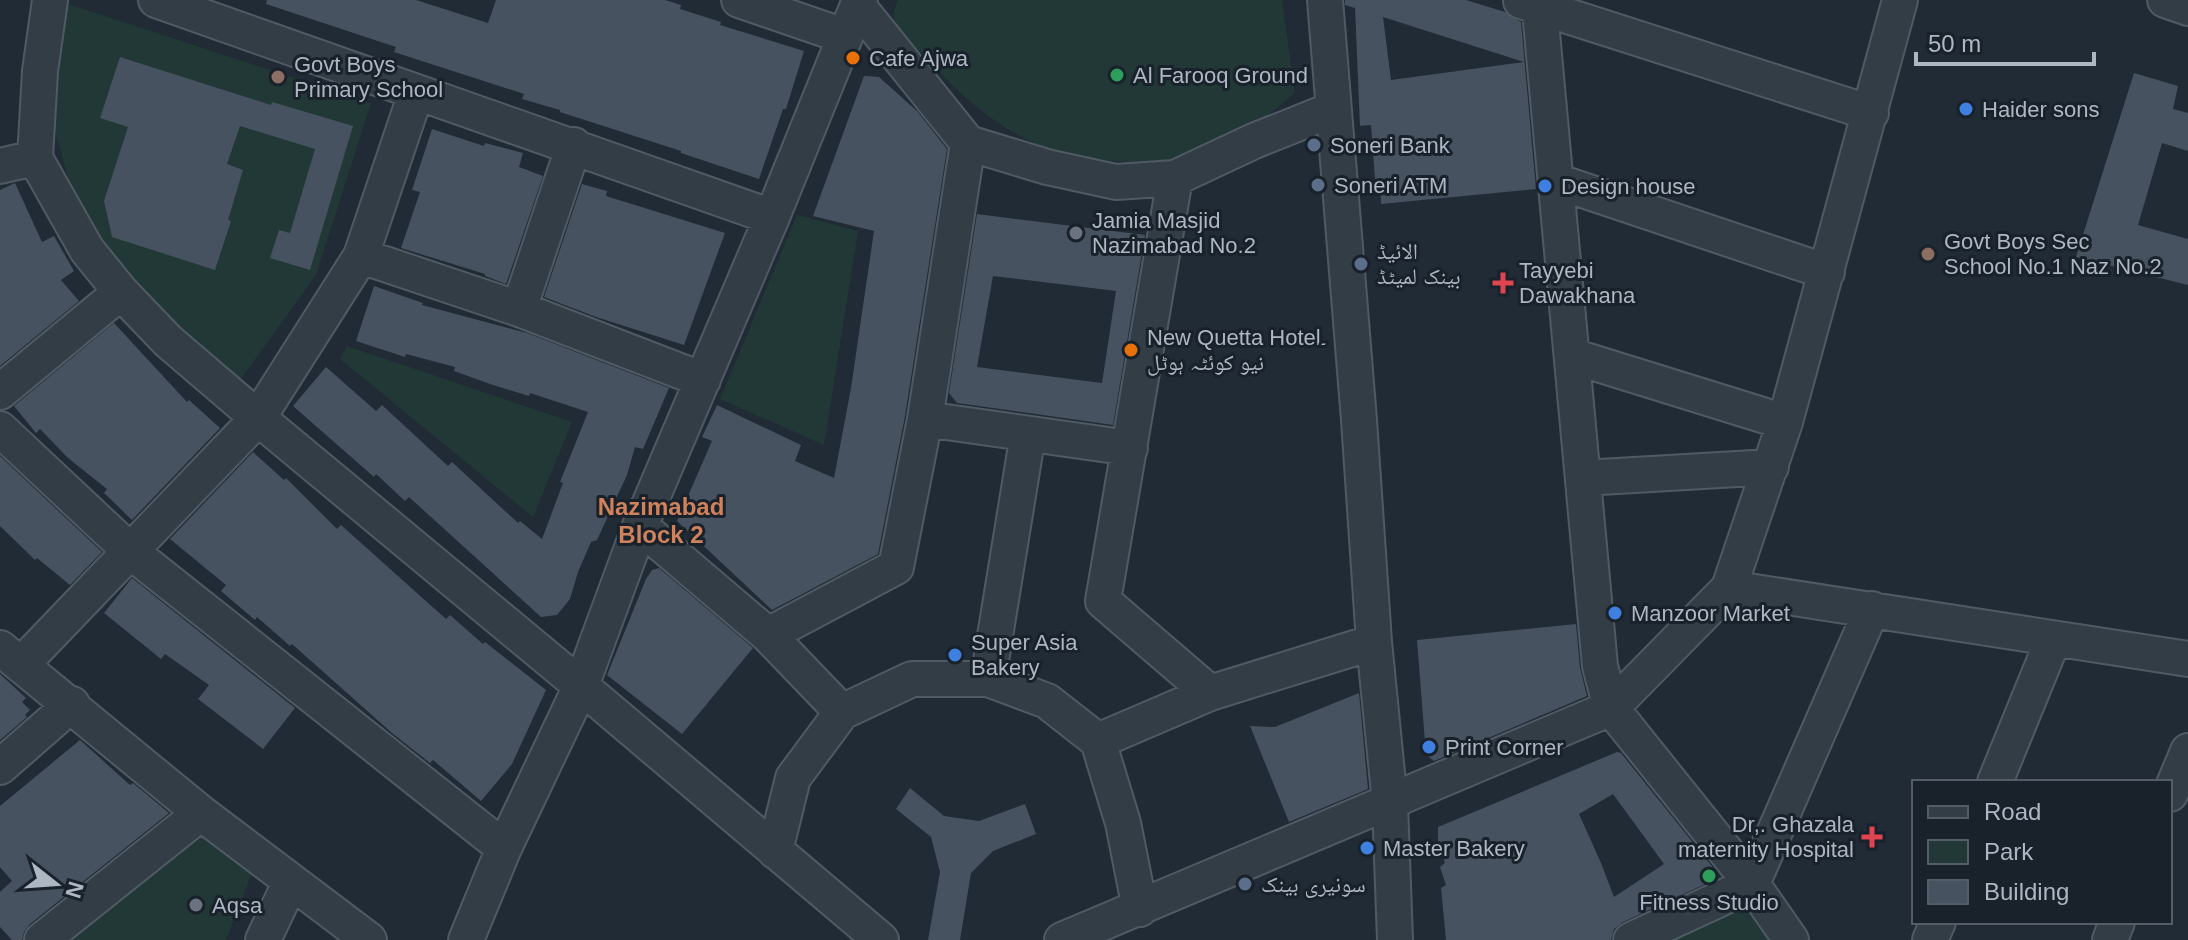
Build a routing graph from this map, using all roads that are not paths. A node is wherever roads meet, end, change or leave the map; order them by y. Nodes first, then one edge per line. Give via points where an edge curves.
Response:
1 (50, 0) edge
2 (156, 0) edge
3 (739, 0) edge
4 (1325, 0) edge
5 (1900, 0) edge
6 (2165, 0) edge
7 (1532, 2) edge
8 (2188, 8) edge
9 (854, 14) edge
10 (416, 93) junction
11 (1334, 109) junction
12 (1871, 113) junction
13 (968, 143) junction
14 (574, 145) junction
15 (35, 158) junction
16 (0, 166) edge
17 (1175, 178) junction
18 (1556, 181) junction
19 (772, 217) junction
20 (361, 256) junction
21 (1827, 272) junction
22 (121, 292) junction
23 (519, 309) junction
24 (1572, 356) junction
25 (703, 380) junction
26 (0, 392) edge
27 (258, 418) junction
28 (925, 419) junction
29 (1785, 422) junction
30 (0, 429) edge
31 (1028, 434) junction
32 (1130, 448) junction
33 (1771, 467) junction
34 (1583, 478) junction
35 (640, 526) junction
36 (130, 551) junction
37 (1729, 588) junction
38 (1872, 609) junction
39 (768, 635) junction
40 (2053, 640) junction
41 (1374, 642) junction
42 (10, 656) edge
43 (2188, 659) edge
44 (988, 679) junction
45 (581, 686) junction
46 (1210, 693) junction
47 (72, 704) junction
48 (1611, 708) junction
49 (842, 712) junction
50 (1098, 741) junction
51 (2188, 751) edge
52 (0, 767) edge
53 (1996, 780) edge
54 (2172, 789) edge
55 (1390, 803) junction
56 (201, 813) junction
57 (504, 848) junction
58 (775, 851) junction
59 (291, 881) junction
60 (1752, 884) junction
61 (1140, 909) junction
62 (42, 940) edge
63 (263, 940) edge
64 (369, 940) edge
65 (466, 940) edge
66 (881, 940) edge
67 (1062, 940) edge
68 (1395, 940) edge
69 (1631, 940) edge
70 (1791, 940) edge

1 - 15 street
2 - 10 street
3 - 9 street
4 - 11 street
5 - 12 street
6 - 8 street
7 - 12 street
7 - 18 street
9 - 13 street
9 - 19 street
10 - 14 street
10 - 20 street
11 - 17 street
11 - 41 street
12 - 21 street
13 - 17 street via 1116,182
13 - 28 street
14 - 19 street
14 - 23 street
15 - 16 street
15 - 22 street via 87,250
17 - 32 street
18 - 21 street
18 - 24 street
19 - 25 street
20 - 23 street
20 - 27 street
21 - 29 street
22 - 26 street
22 - 27 street via 168,341
23 - 25 street
24 - 29 street
24 - 34 street
25 - 35 street
27 - 36 street
27 - 45 street
28 - 31 street
28 - 39 street via 896,567
29 - 33 street
30 - 36 street
31 - 32 street
31 - 44 street
32 - 46 street via 1103,601
33 - 34 street
33 - 37 street
34 - 48 street via 1600,666
35 - 39 street
35 - 45 street
36 - 42 street
36 - 57 street
37 - 38 street
37 - 48 street
38 - 40 street
38 - 60 street
39 - 49 street
40 - 43 street
40 - 53 street
41 - 46 street
41 - 55 street
42 - 47 street
44 - 49 street via 912,679
44 - 50 street via 1047,701
45 - 57 street
45 - 58 street
46 - 50 street
47 - 52 street
47 - 56 street
48 - 55 street
48 - 60 street
49 - 58 street via 793,778
50 - 61 street via 1123,823
51 - 54 street
55 - 61 street
55 - 68 street
56 - 59 street
56 - 62 street
57 - 65 street
58 - 66 street
59 - 63 street
59 - 64 street
60 - 69 street
60 - 70 street
61 - 67 street

